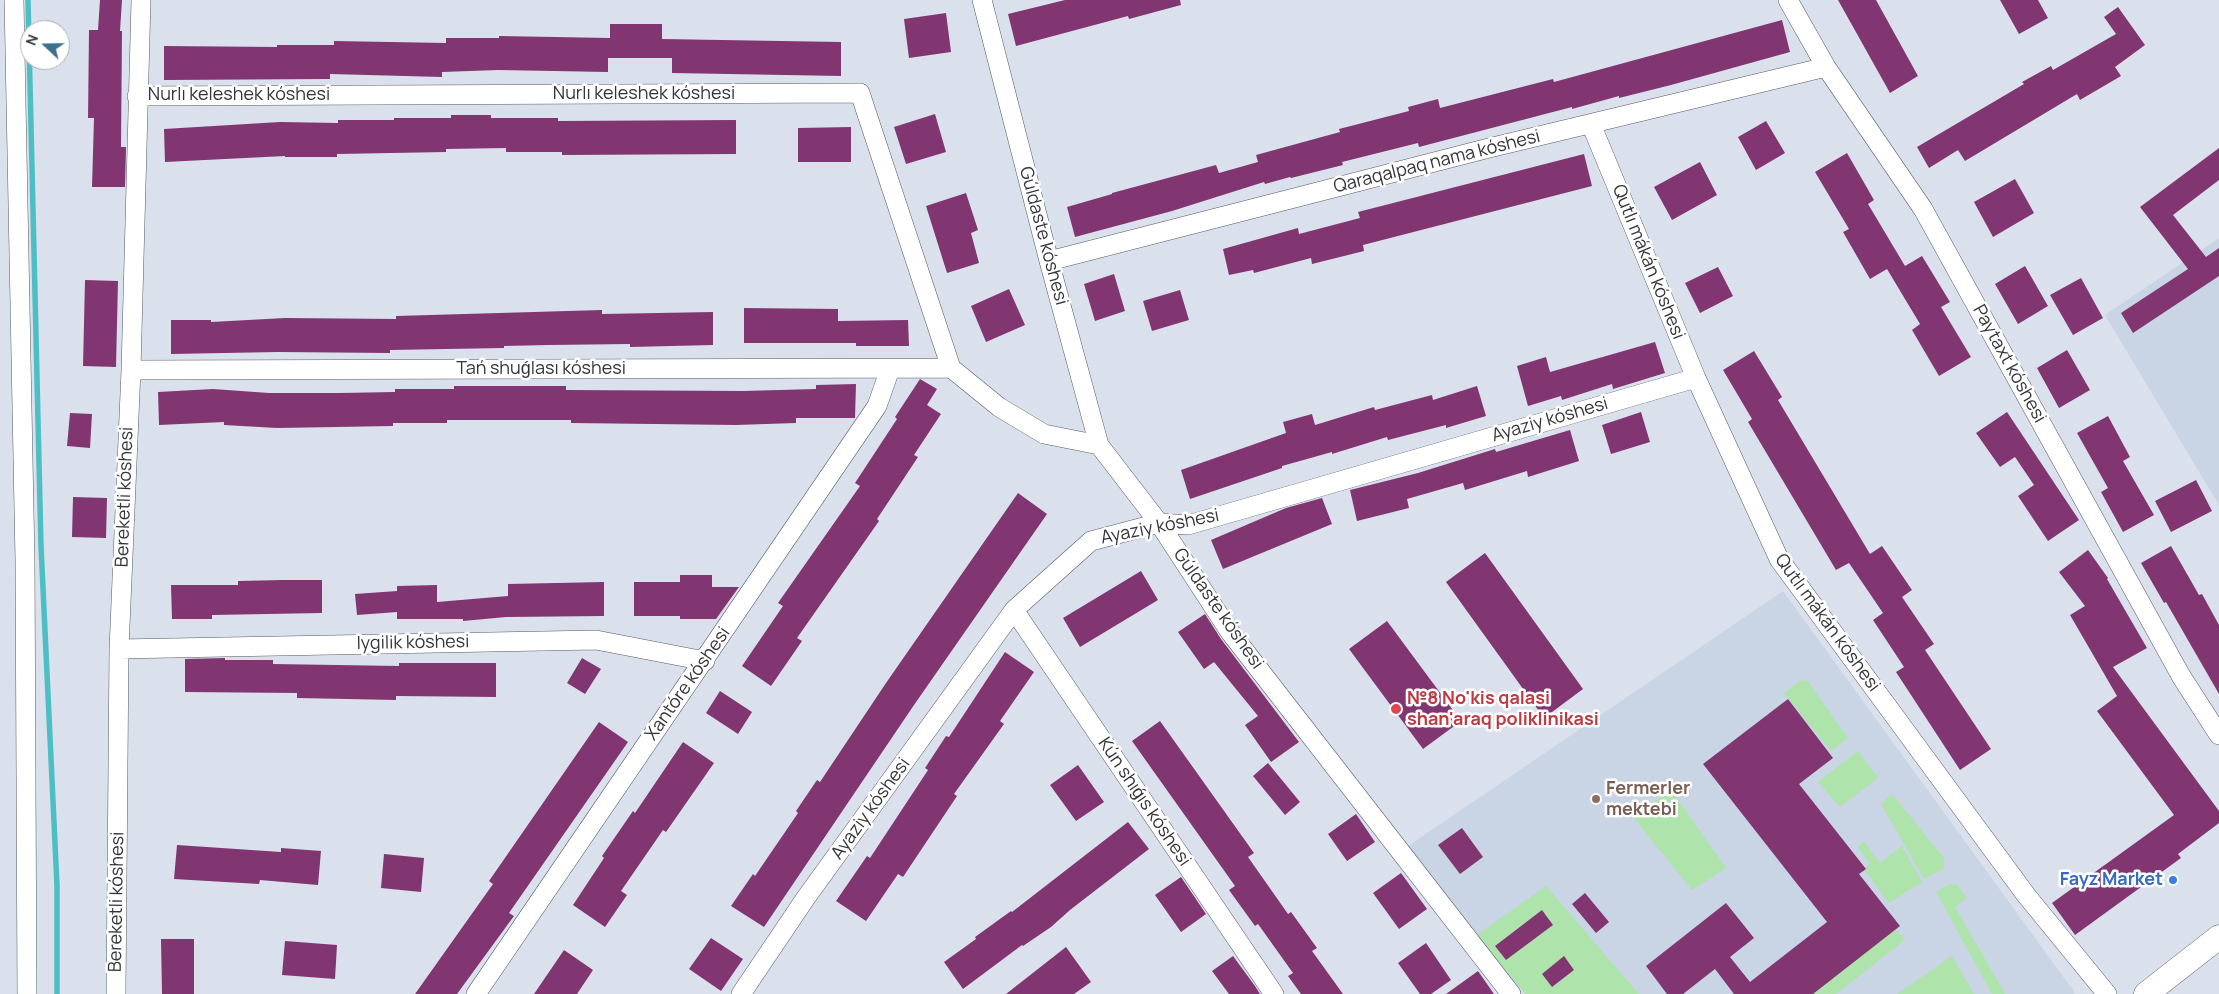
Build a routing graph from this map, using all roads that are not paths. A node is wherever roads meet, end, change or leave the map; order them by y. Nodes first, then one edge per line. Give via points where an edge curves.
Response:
1 (14, 0) edge
2 (141, 0) edge
3 (982, 0) edge
4 (1788, 0) edge
5 (1826, 67) junction
6 (137, 96) junction
7 (1591, 124) junction
8 (1049, 260) junction
9 (951, 368) junction
10 (890, 369) junction
11 (130, 370) junction
12 (1696, 378) junction
13 (1099, 445) junction
14 (1159, 523) junction
15 (1014, 610) junction
16 (120, 649) junction
17 (705, 661) junction
18 (2219, 735) edge
19 (2219, 937) edge
20 (27, 994) edge
21 (116, 994) edge
22 (476, 994) edge
23 (741, 994) edge
24 (1274, 994) edge
25 (1510, 994) edge
26 (2107, 994) edge
27 (2146, 994) edge

1 - 20 street via 25,550
2 - 6 street, Bereketli kóshesi
3 - 8 street, Gúldaste kóshesi
4 - 5 street, Paytaxt kóshesi
5 - 7 street, Qaraqalpaq nama kóshesi
5 - 18 street, Paytaxt kóshesi via 1923,209 2182,676
6 - 9 street, Nurlı keleshek kóshesi via 860,93
6 - 11 street, Bereketli kóshesi
7 - 8 street, Qaraqalpaq nama kóshesi
7 - 12 street, Qutlı mákán kóshesi
8 - 13 street, Gúldaste kóshesi
9 - 10 street, Tań shuǵlası kóshesi
9 - 13 street via 999,407 1044,434
10 - 11 street, Tań shuǵlası kóshesi
10 - 17 street, Xantóre kóshesi via 877,406
11 - 16 street, Bereketli kóshesi
12 - 14 street, Ayaziy kóshesi via 1188,525
12 - 26 street, Qutlı mákán kóshesi via 1779,559 2026,895
13 - 14 street, Gúldaste kóshesi
14 - 15 street, Ayaziy kóshesi via 1091,541
14 - 25 street, Gúldaste kóshesi via 1230,632
15 - 23 street, Ayaziy kóshesi via 805,899
15 - 24 street, Kún shıǵıs kóshesi
16 - 17 street, Iygilik kóshesi via 596,640
16 - 21 street, Bereketli kóshesi
17 - 22 street, Xantóre kóshesi
19 - 27 main road

